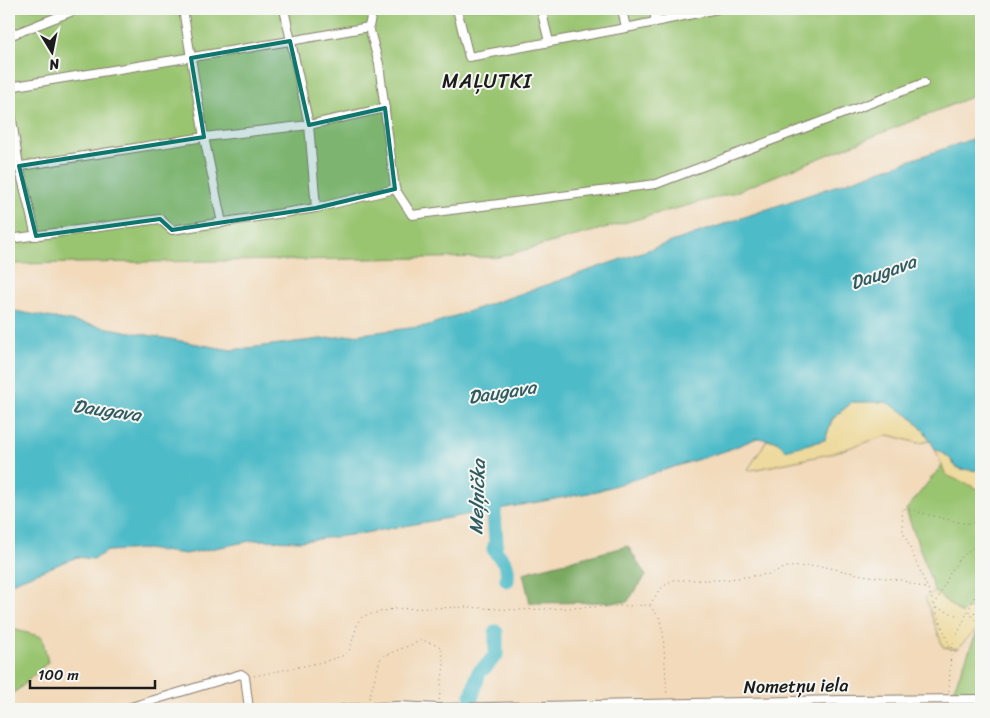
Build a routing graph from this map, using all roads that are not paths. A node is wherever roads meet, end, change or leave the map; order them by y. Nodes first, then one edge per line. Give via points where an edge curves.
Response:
1 (78, 9) edge
2 (183, 9) edge
3 (284, 9) edge
4 (370, 9) edge
5 (457, 9) edge
6 (541, 9) edge
7 (622, 9) edge
8 (655, 9) edge
9 (717, 9) edge
10 (655, 22) junction
11 (369, 26) junction
12 (626, 28) junction
13 (9, 36) edge
14 (290, 41) junction
15 (548, 42) junction
16 (191, 58) junction
17 (924, 83) dead end
18 (9, 87) edge
19 (9, 100) edge
20 (385, 108) junction
21 (309, 125) junction
22 (204, 137) junction
23 (19, 166) junction
24 (9, 168) edge
25 (395, 189) junction
26 (316, 208) junction
27 (222, 222) junction
28 (36, 236) junction
29 (9, 239) edge
30 (981, 699) edge
31 (937, 700) junction
32 (395, 708) edge
33 (438, 708) edge
34 (124, 709) edge
35 (248, 709) edge
36 (342, 709) edge
37 (934, 709) edge

1 - 13 street
2 - 16 street
3 - 14 street
4 - 11 street
5 - 15 street via 469,57
6 - 15 street
7 - 12 street
8 - 10 street
9 - 10 street
10 - 12 street
11 - 14 street
11 - 20 street via 379,64
12 - 15 street
14 - 16 street
14 - 21 street
16 - 18 street
16 - 22 street
17 - 25 street via 656,184 412,215
19 - 23 street
20 - 21 street
20 - 25 street
21 - 22 street
21 - 26 street
22 - 23 street
22 - 27 street
23 - 24 street
23 - 28 street
25 - 26 street
26 - 27 street
27 - 28 street via 172,230 160,219
28 - 29 street
30 - 31 street, Nometņu iela
31 - 33 street, Nometņu iela
31 - 37 street
32 - 33 street, Nometņu iela
32 - 36 street, Nometņu iela
34 - 35 street via 241,674 245,677

